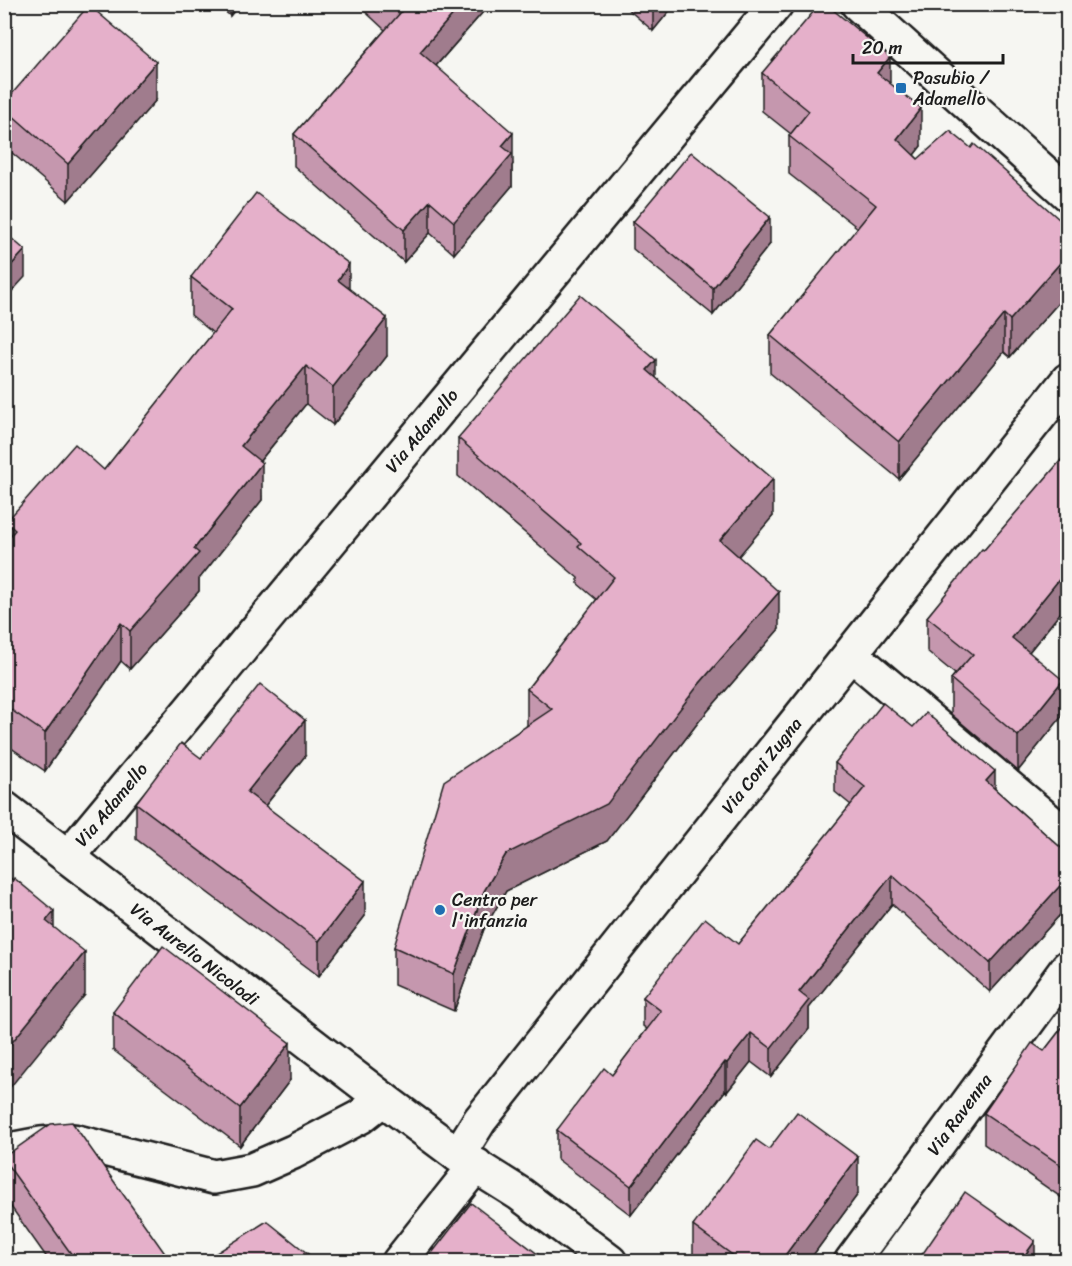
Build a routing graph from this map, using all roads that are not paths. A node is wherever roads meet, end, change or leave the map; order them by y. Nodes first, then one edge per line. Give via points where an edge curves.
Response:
1 (776, 4) edge
2 (858, 4) edge
3 (1068, 194) edge
4 (1068, 380) edge
5 (851, 654) junction
6 (4, 808) edge
7 (1068, 837) edge
8 (68, 857) junction
9 (1068, 967) edge
10 (383, 1099) junction
11 (4, 1151) edge
12 (467, 1160) junction
13 (399, 1262) edge
14 (610, 1262) edge
15 (851, 1262) edge

1 - 8 street, Via Adamello
2 - 3 street
4 - 5 street, Via Coni Zugna
5 - 7 street
5 - 12 street, Via Coni Zugna via 480,1120
6 - 8 street, Via Aurelio Nicolodi
8 - 10 street, Via Aurelio Nicolodi
9 - 15 street, Via Ravenna
10 - 11 street via 360,1118 293,1152 252,1170 214,1177 74,1141
10 - 12 street, Via Aurelio Nicolodi
12 - 13 street, Via Coni Zugna
12 - 14 street, Via Aurelio Nicolodi via 520,1194

